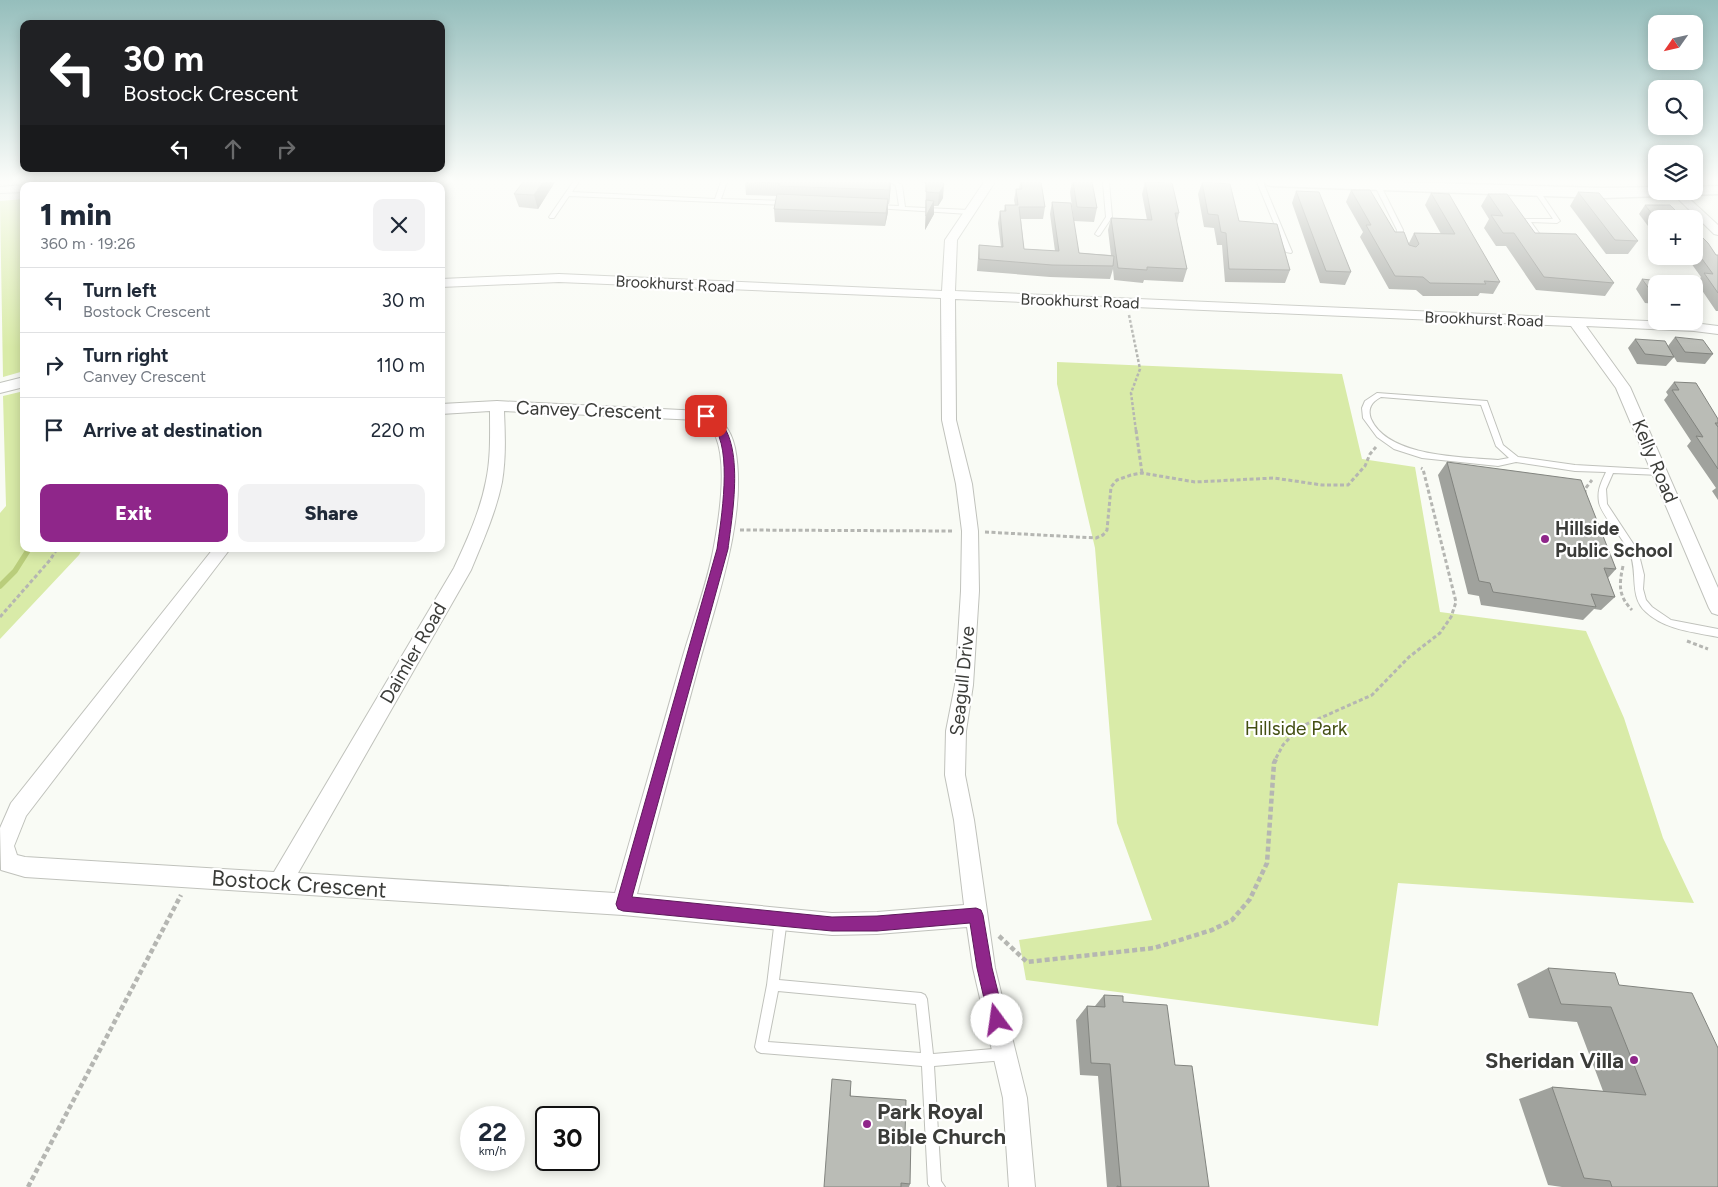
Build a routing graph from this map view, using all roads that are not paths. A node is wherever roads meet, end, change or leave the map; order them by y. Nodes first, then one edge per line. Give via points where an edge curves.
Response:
1 (953, 237) edge
2 (1284, 237) edge
3 (1399, 237) edge
4 (1405, 250) edge
5 (1290, 252) dead end
6 (445, 283) edge
7 (948, 296) junction
8 (1576, 322) junction
9 (1718, 330) edge
10 (20, 383) edge
11 (0, 388) edge
12 (497, 406) junction
13 (445, 409) edge
14 (1516, 459) junction
15 (1612, 469) junction
16 (1660, 472) junction
17 (220, 552) edge
18 (1718, 608) edge
19 (1718, 633) edge
20 (280, 883) junction
21 (623, 904) junction
22 (976, 915) junction
23 (781, 919) junction
24 (773, 986) junction
25 (1006, 1054) junction
26 (928, 1060) junction
27 (938, 1187) edge
28 (1022, 1187) edge

1 - 7 street, Seagull Drive
2 - 5 lane
3 - 4 lane
6 - 7 street, Brookhurst Road via 559,278
7 - 8 street, Brookhurst Road
7 - 22 street, Seagull Drive via 949,420 964,484 970,531 968,625 964,685 956,731 955,775
8 - 9 street, Brookhurst Road
8 - 16 street, Kelly Road via 1623,386
10 - 11 street
12 - 13 street, Canvey Crescent
12 - 20 street, Daimler Road via 496,468 489,501 466,561
12 - 21 street, Canvey Crescent via 706,416 717,424 728,448 728,506 713,588
14 - 14 lane via 1498,463 1463,460 1402,449 1380,435 1367,418 1366,408 1375,396 1484,402 1500,446
14 - 15 lane via 1575,468
15 - 16 lane
15 - 19 lane via 1602,489 1603,504 1634,551 1642,601 1649,610 1669,623
16 - 18 street, Kelly Road
17 - 20 street, Bostock Crescent via 18,810 3,846 9,863 25,866
20 - 21 street, Bostock Crescent
21 - 23 street, Bostock Crescent
22 - 23 street, Bostock Crescent via 832,924
22 - 25 street, Seagull Drive via 984,968
23 - 24 lane
24 - 26 lane via 921,999
24 - 26 lane via 761,1047
25 - 26 lane
25 - 28 street, Seagull Drive via 1015,1098
26 - 27 lane via 935,1184

